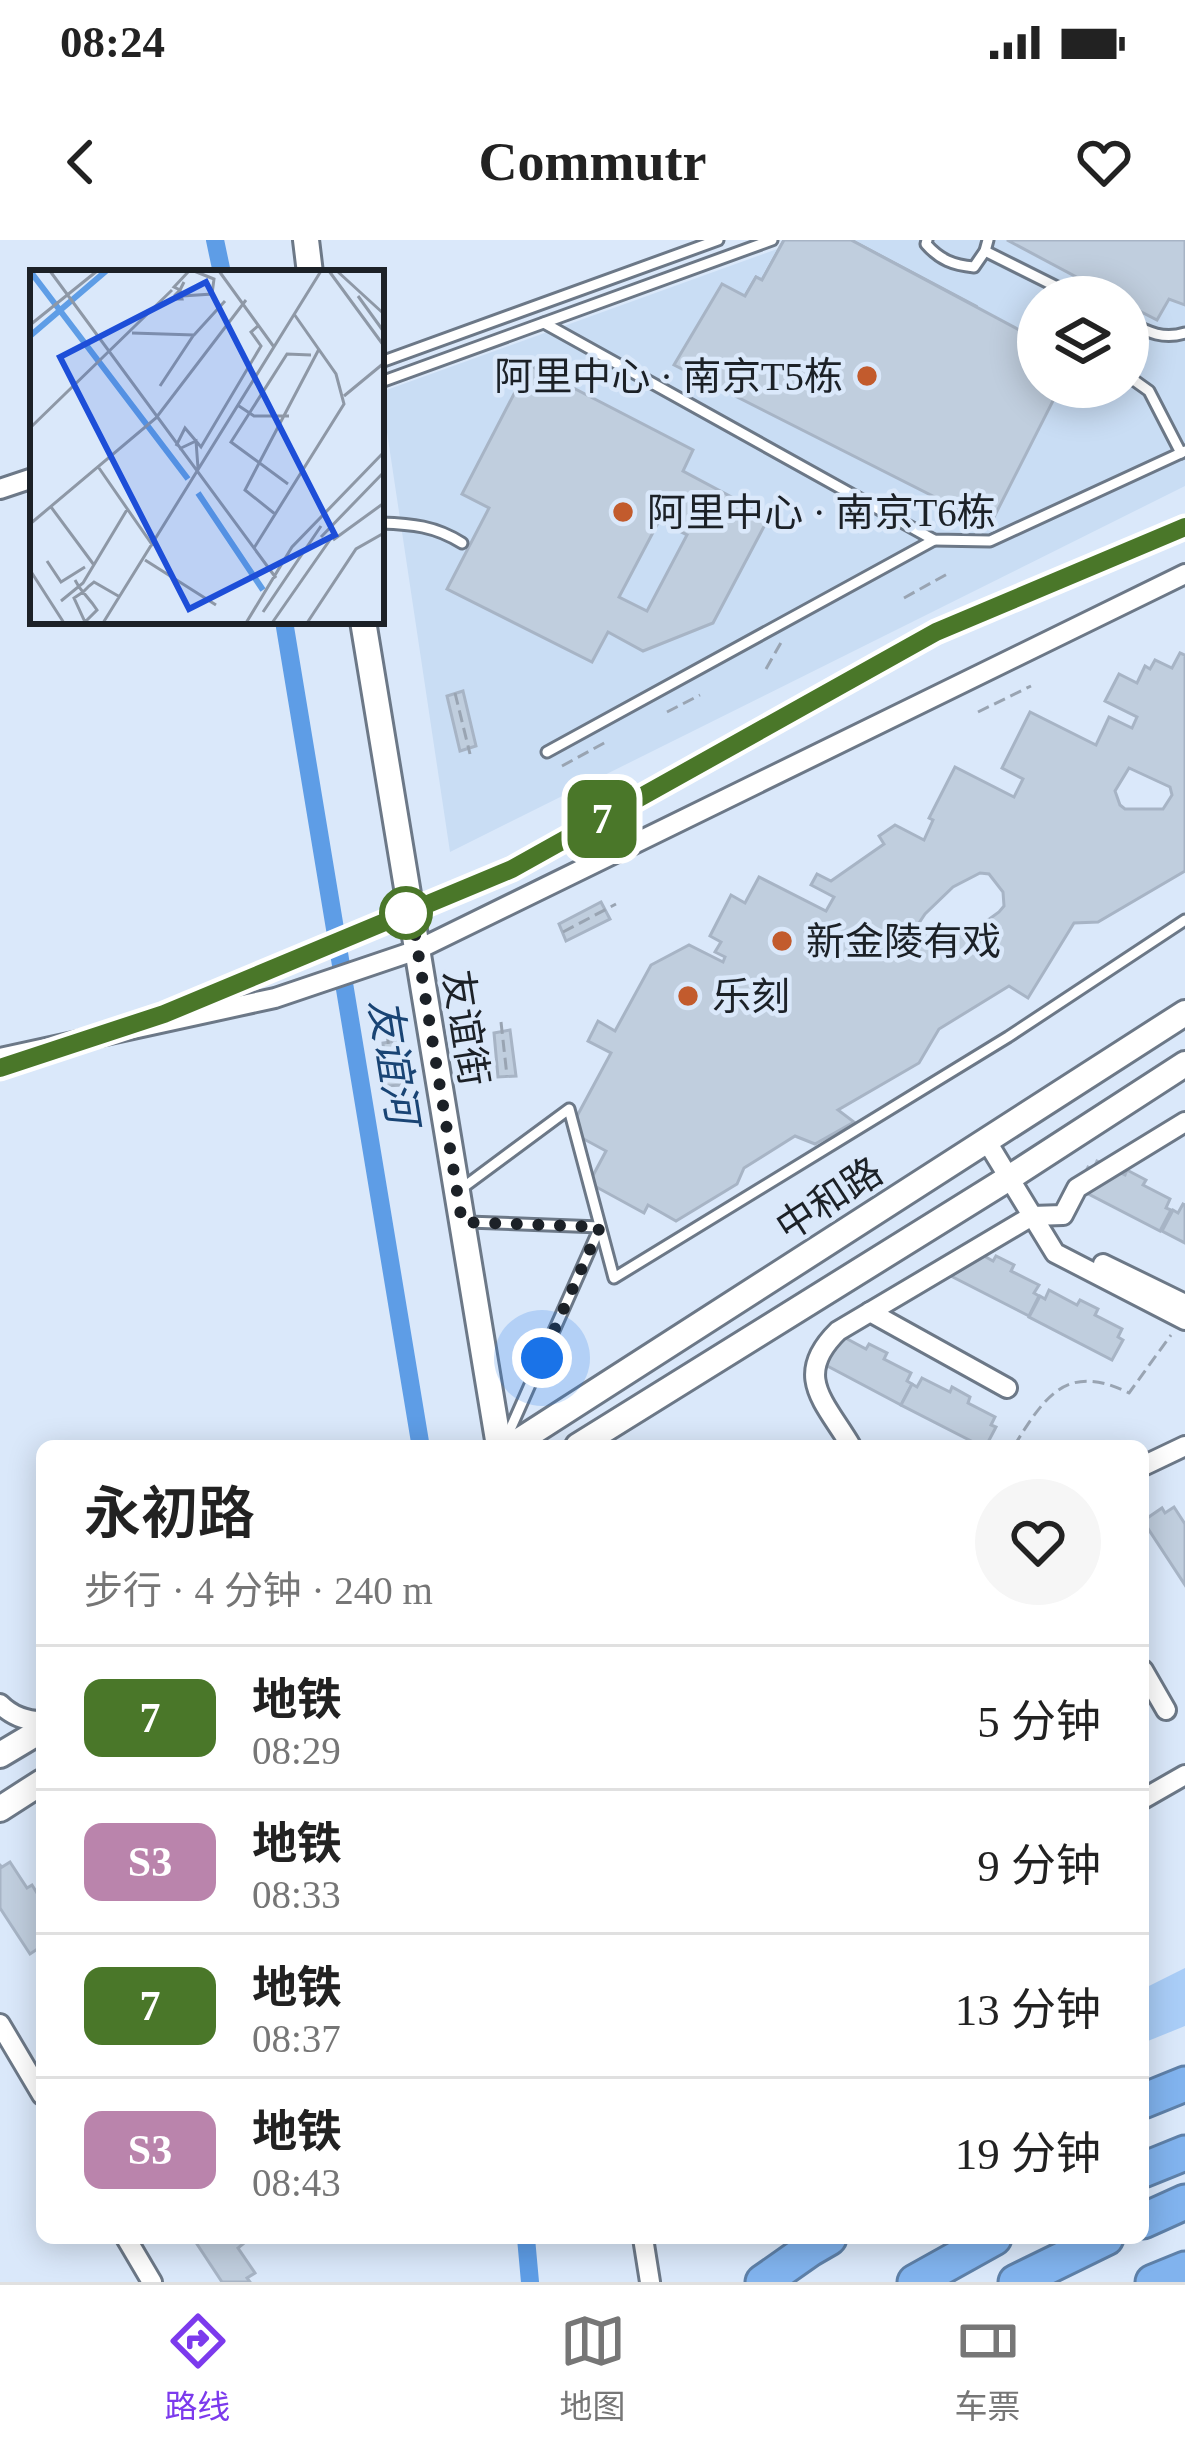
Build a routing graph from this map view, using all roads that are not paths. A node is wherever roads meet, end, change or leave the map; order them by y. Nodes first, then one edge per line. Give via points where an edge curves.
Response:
1 (306, 240) edge
2 (718, 240) edge
3 (772, 240) edge
4 (926, 240) edge
5 (986, 246) edge
6 (310, 270) edge
7 (1040, 276) edge
8 (544, 322) junction
9 (1149, 333) edge
10 (1185, 333) edge
11 (384, 361) edge
12 (384, 381) edge
13 (1149, 391) edge
14 (1183, 452) edge
15 (30, 479) edge
16 (0, 488) edge
17 (384, 523) edge
18 (934, 540) junction
19 (461, 543) dead end
20 (1185, 574) edge
21 (363, 624) edge
22 (547, 752) dead end
23 (1185, 920) edge
24 (417, 950) junction
25 (1185, 1012) edge
26 (0, 1058) edge
27 (1185, 1064) edge
28 (1185, 1122) edge
29 (986, 1140) junction
30 (1010, 1178) junction
31 (457, 1193) junction
32 (1033, 1216) junction
33 (462, 1222) junction
34 (1045, 1236) junction
35 (1185, 1304) edge
36 (870, 1312) junction
37 (1185, 1321) edge
38 (1007, 1388) dead end
39 (503, 1440) edge
40 (507, 1440) edge
41 (513, 1440) edge
42 (588, 1440) edge
43 (847, 1440) edge
44 (1184, 1447) edge
45 (1149, 1463) edge
46 (1149, 1680) edge
47 (0, 1704) edge
48 (1166, 1710) dead end
49 (36, 1723) edge
50 (36, 1729) edge
51 (0, 1755) edge
52 (1185, 1775) edge
53 (36, 1786) edge
54 (1149, 1795) edge
55 (0, 1809) edge
56 (0, 2024) edge
57 (1185, 2084) edge
58 (36, 2086) edge
59 (1149, 2099) edge
60 (1185, 2153) edge
61 (1149, 2168) edge
62 (1185, 2202) edge
63 (1149, 2218) edge
64 (130, 2244) edge
65 (644, 2244) edge
66 (817, 2244) edge
67 (983, 2244) edge
68 (1094, 2244) edge
69 (1185, 2269) edge
70 (152, 2282) edge
71 (650, 2282) edge
72 (763, 2282) edge
73 (915, 2282) edge
74 (1016, 2282) edge
75 (1153, 2282) edge

1 - 6 main road
2 - 11 lane
3 - 8 lane
4 - 5 lane via 938,257 974,267
5 - 7 lane
8 - 12 lane
8 - 18 lane
9 - 10 lane
13 - 14 lane
14 - 18 lane via 990,541
15 - 16 street
17 - 19 lane via 442,530
18 - 22 lane
20 - 24 street
21 - 24 main road, 友谊街
23 - 31 lane via 614,1279 569,1108
24 - 26 street via 275,998
24 - 31 main road, 友谊街
25 - 29 main road, 中和路
27 - 30 main road, 中和路
28 - 32 street via 1077,1188 1063,1215
29 - 30 street
29 - 41 main road, 中和路
30 - 32 street
30 - 42 main road, 中和路
31 - 33 main road, 友谊街
32 - 34 street
32 - 36 street
33 - 39 main road, 友谊街
33 - 40 lane via 600,1227
34 - 35 street
34 - 37 street via 1054,1253
36 - 38 street
36 - 43 street via 838,1331 814,1364 815,1386
44 - 45 street
46 - 48 street
47 - 49 street
50 - 51 main road
52 - 54 street
53 - 55 main road
56 - 58 street
57 - 59 highway
60 - 61 highway
62 - 63 highway
64 - 70 street
65 - 71 street
66 - 72 highway
67 - 73 highway
68 - 74 highway
69 - 75 highway

